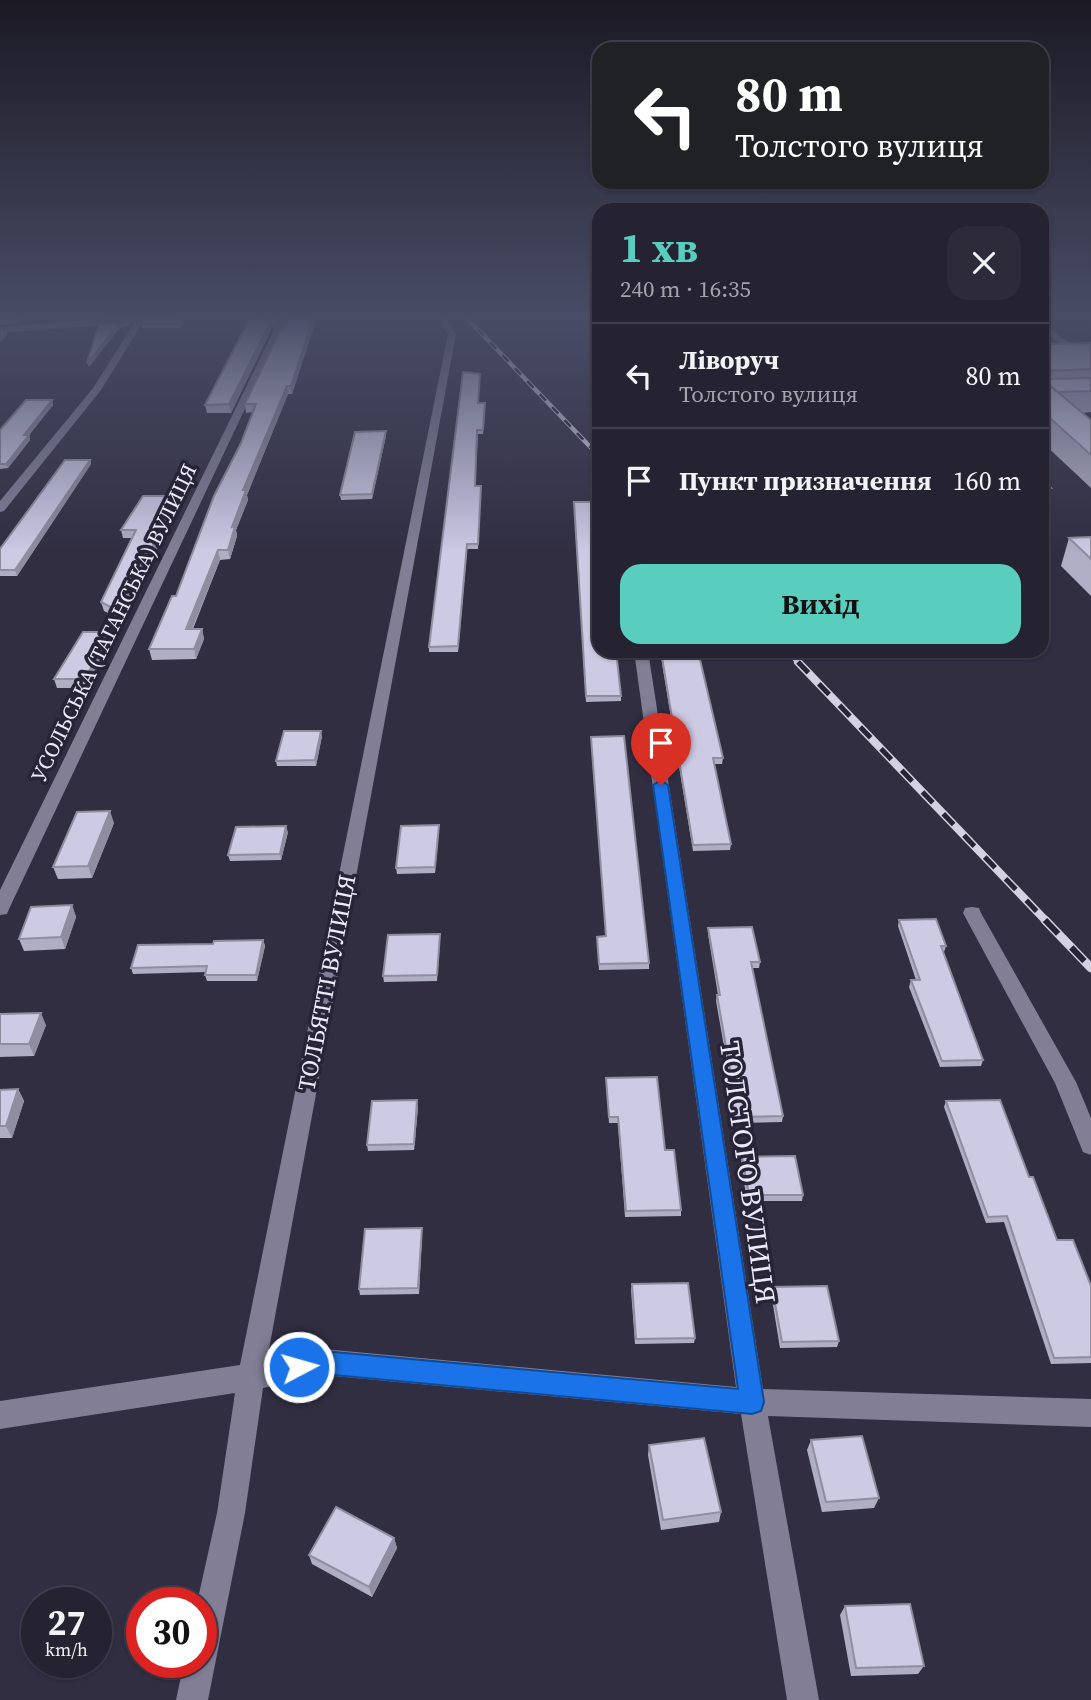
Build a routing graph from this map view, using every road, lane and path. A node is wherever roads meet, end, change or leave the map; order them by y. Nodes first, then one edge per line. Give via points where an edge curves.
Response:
1 (93, 395) edge
2 (247, 395) edge
3 (440, 395) edge
4 (0, 509) edge
5 (642, 658) edge
6 (0, 909) edge
7 (972, 914) dead end
8 (1091, 1144) edge
9 (251, 1377) junction
10 (752, 1402) junction
11 (1091, 1413) edge
12 (0, 1415) edge
13 (215, 1587) edge
14 (197, 1678) edge
15 (192, 1700) edge
16 (803, 1700) edge

1 - 4 street
2 - 6 street, УСОЛЬСЬКА (ТАГАНСЬКА) ВУЛИЦЯ
3 - 9 street, ТОЛЬЯТТІ ВУЛИЦЯ
5 - 10 street, ТОЛСТОГО ВУЛИЦЯ
7 - 8 street via 1065,1082
9 - 10 street via 323,1363
9 - 12 street
9 - 13 street, ТОЛЬЯТТІ ВУЛИЦЯ
10 - 11 street
10 - 16 street, ТОЛСТОГО ВУЛИЦЯ
14 - 15 street

